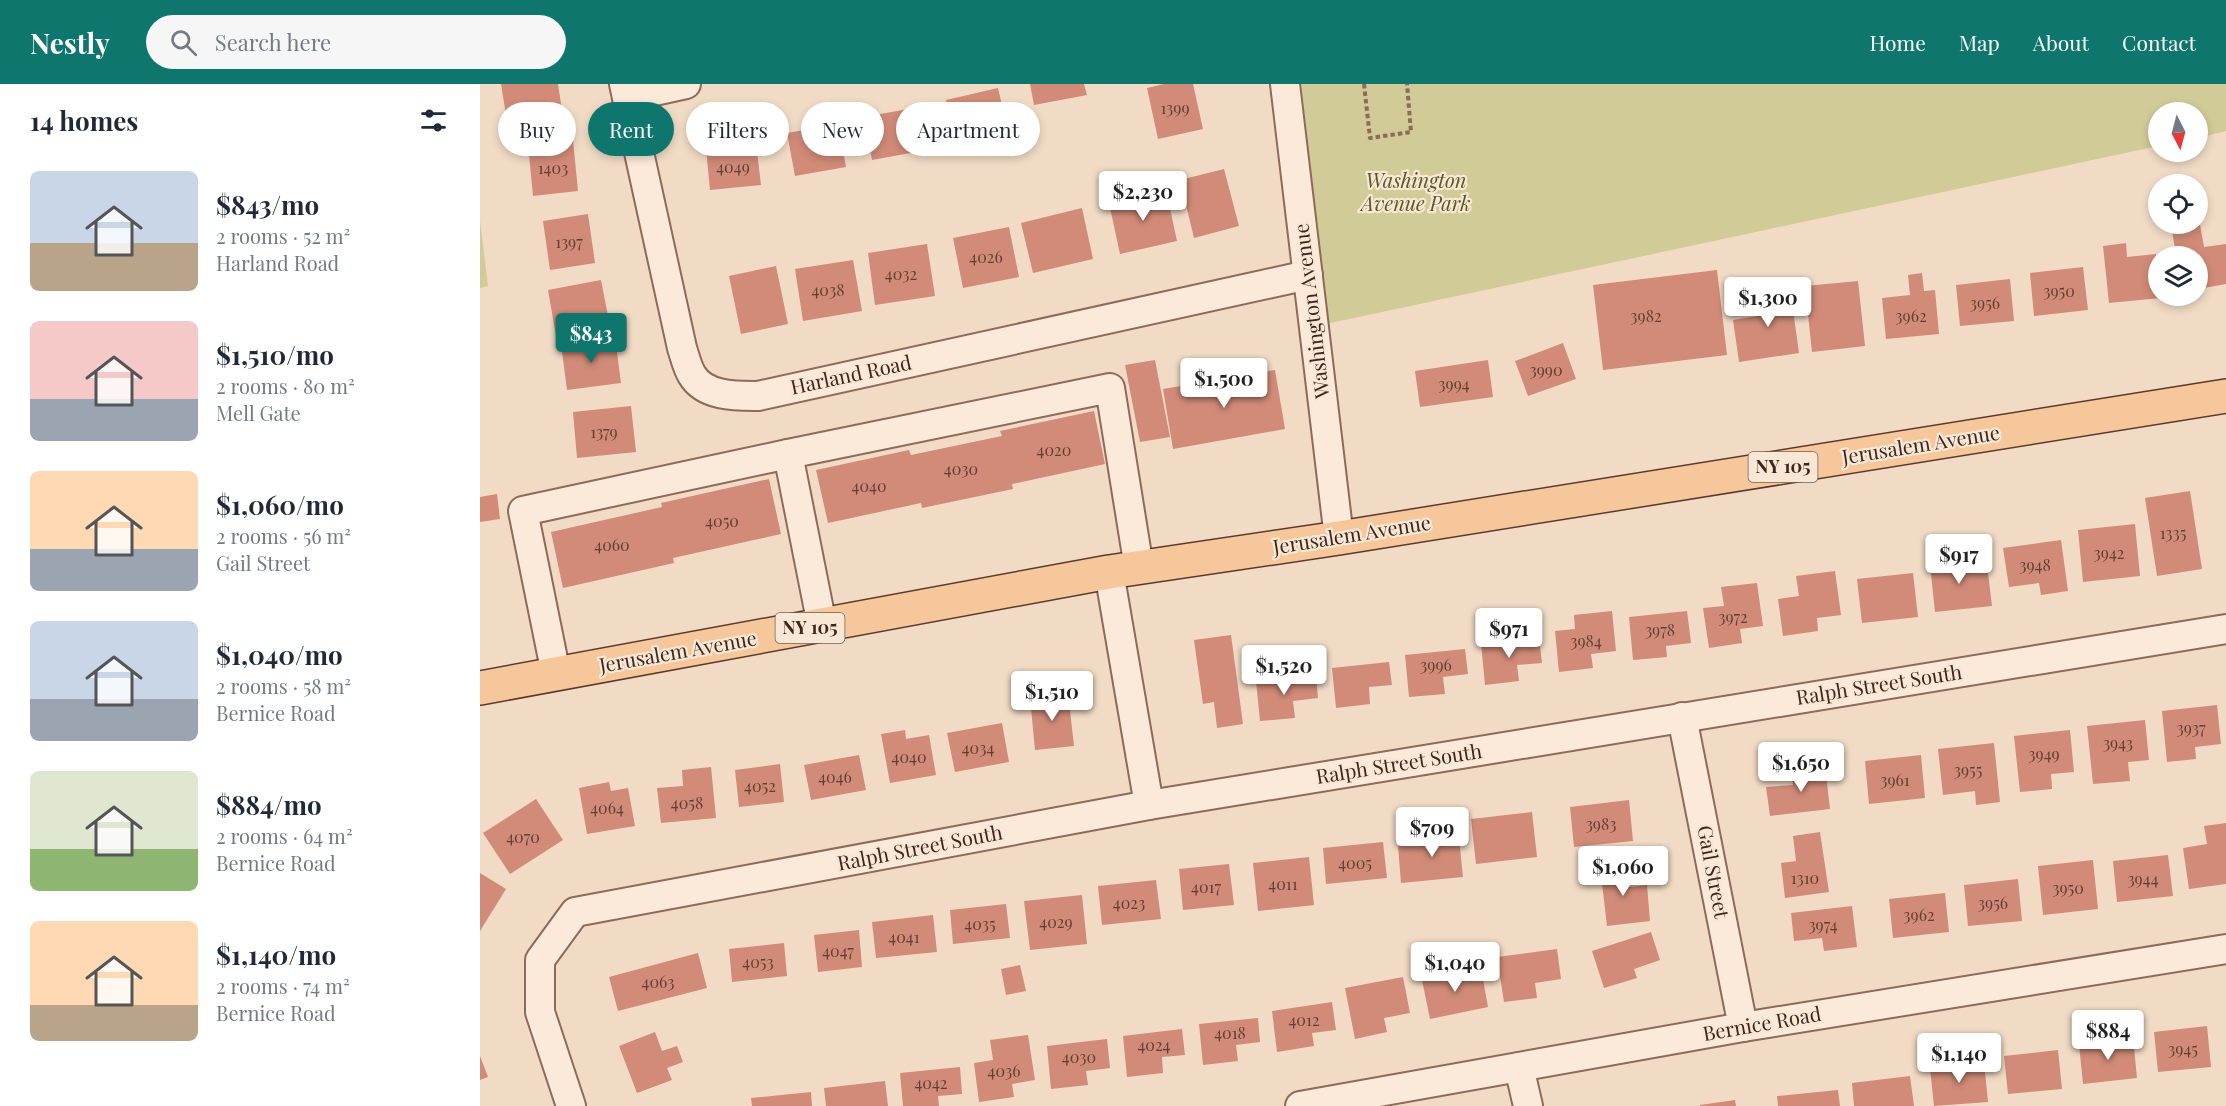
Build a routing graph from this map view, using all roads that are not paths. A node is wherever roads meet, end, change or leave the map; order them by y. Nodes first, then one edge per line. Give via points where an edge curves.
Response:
1 (686, 84) edge
2 (1285, 84) edge
3 (626, 90) edge
4 (1308, 275) junction
5 (2226, 396) edge
6 (788, 454) junction
7 (1339, 538) junction
8 (1124, 570) junction
9 (822, 625) junction
10 (2226, 629) edge
11 (556, 674) junction
12 (480, 688) edge
13 (1682, 717) junction
14 (1149, 805) junction
15 (2226, 949) edge
16 (1743, 1027) junction
17 (1519, 1067) junction
18 (571, 1106) edge
19 (1300, 1106) edge
20 (1528, 1106) edge

1 - 3 street
2 - 4 street, Washington Avenue
3 - 4 street, Harland Road via 682,348 693,377 710,390 733,396 758,396
4 - 7 street, Washington Avenue
5 - 7 main road, Jerusalem Avenue / NY 105
6 - 8 street via 1110,388
6 - 9 street
6 - 11 street via 523,511
7 - 8 main road, Jerusalem Avenue / NY 105
8 - 9 main road, Jerusalem Avenue / NY 105
8 - 14 street
9 - 11 main road, Jerusalem Avenue / NY 105
10 - 13 street, Ralph Street South
11 - 12 main road, Jerusalem Avenue / NY 105
13 - 14 street, Ralph Street South
13 - 16 street, Gail Street
14 - 18 street, Ralph Street South via 574,912 540,960 540,1012
15 - 16 street, Bernice Road
16 - 17 street, Bernice Road
17 - 19 street, Bernice Road
17 - 20 street

